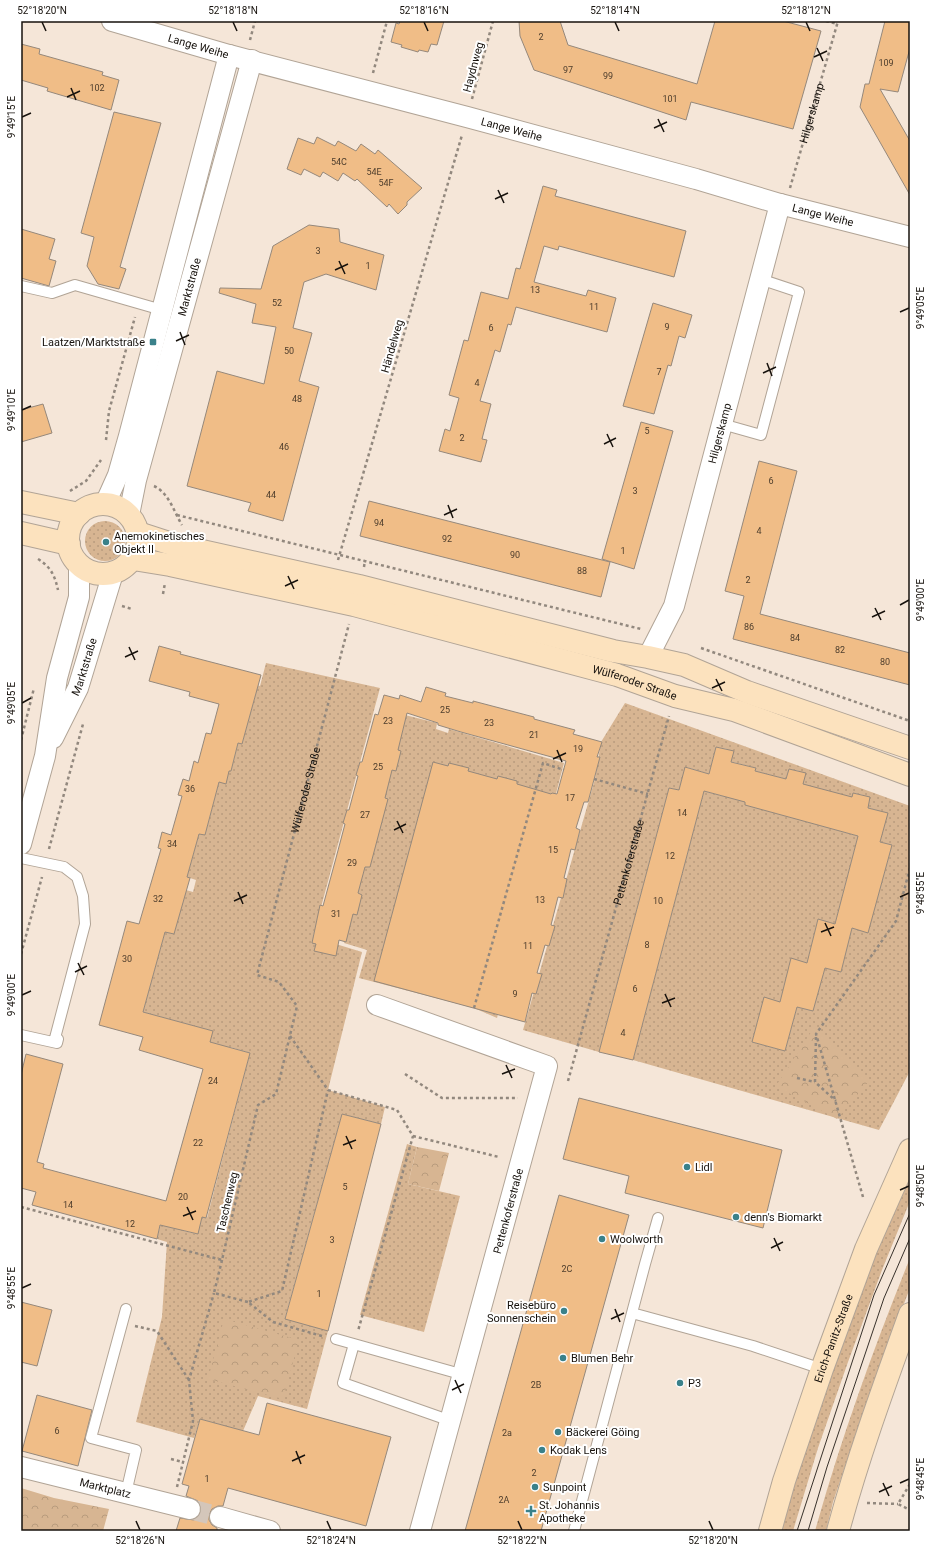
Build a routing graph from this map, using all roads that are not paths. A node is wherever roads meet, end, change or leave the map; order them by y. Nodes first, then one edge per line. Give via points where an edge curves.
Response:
1 (112, 21) edge
2 (229, 55) junction
3 (252, 60) junction
4 (782, 205) junction
5 (910, 237) edge
6 (760, 279) junction
7 (21, 286) edge
8 (162, 310) junction
9 (722, 424) junction
10 (21, 502) edge
11 (105, 504) junction
12 (79, 514) junction
13 (133, 524) junction
14 (21, 533) edge
15 (69, 544) junction
16 (133, 559) junction
17 (79, 565) junction
18 (113, 573) junction
19 (357, 595) junction
20 (648, 657) junction
21 (910, 748) edge
22 (44, 756) junction
23 (910, 775) edge
24 (21, 844) edge
25 (21, 858) edge
26 (84, 940) dead end
27 (377, 1005) dead end
28 (21, 1035) edge
29 (55, 1038) dead end
30 (910, 1150) edge
31 (658, 1218) dead end
32 (126, 1309) dead end
33 (632, 1313) junction
34 (910, 1314) edge
35 (336, 1339) road end
36 (354, 1344) junction
37 (822, 1369) junction
38 (464, 1375) junction
39 (451, 1421) junction
40 (21, 1467) edge
41 (126, 1493) junction
42 (182, 1506) tunnel mouth
43 (220, 1517) tunnel mouth
44 (270, 1531) edge
45 (420, 1531) edge
46 (574, 1531) edge
47 (770, 1531) edge
48 (838, 1531) edge

1 - 2 street, Lange Weihe
2 - 3 street, Lange Weihe
2 - 8 street, Marktstraße
3 - 4 street, Lange Weihe via 696,179
3 - 13 street, Marktstraße via 136,480
4 - 5 street, Lange Weihe
4 - 6 street, Hilgerskamp
6 - 9 street, Hilgerskamp
6 - 9 lane via 799,292 761,435
7 - 8 lane via 52,293 75,285
8 - 11 street, Marktstraße via 118,475
9 - 20 street, Hilgerskamp via 674,606
10 - 12 street
11 - 12 street via 93,506
11 - 13 street via 118,508
12 - 15 street via 70,527
13 - 16 street via 138,548
13 - 19 street, Wülferoder Straße via 175,545 333,580
14 - 15 street
15 - 17 street via 71,554
16 - 18 street
16 - 19 street, Wülferoder Straße
17 - 18 street via 94,573
17 - 22 street, Marktstraße via 79,597 57,678
18 - 22 street, Marktstraße via 78,688
19 - 20 street, Wülferoder Straße
19 - 23 street, Wülferoder Straße via 617,675 675,696 734,710
20 - 21 street, Wülferoder Straße via 684,665 747,692
22 - 24 street, Marktstraße
25 - 29 lane via 64,867 77,877 84,896 85,924
26 - 28 lane via 57,1043
27 - 38 street, Pettenkoferstraße via 547,1066
30 - 37 street, Erich-Panitz-Straße via 866,1249
31 - 33 lane
32 - 41 lane via 91,1438 136,1450
33 - 37 lane via 753,1346
33 - 46 lane
34 - 48 street
35 - 36 lane
36 - 38 lane
36 - 39 lane via 342,1383
37 - 47 street, Erich-Panitz-Straße
38 - 39 street, Pettenkoferstraße
39 - 45 street, Pettenkoferstraße
40 - 41 street, Marktplatz
41 - 42 street, Marktplatz
43 - 44 street

